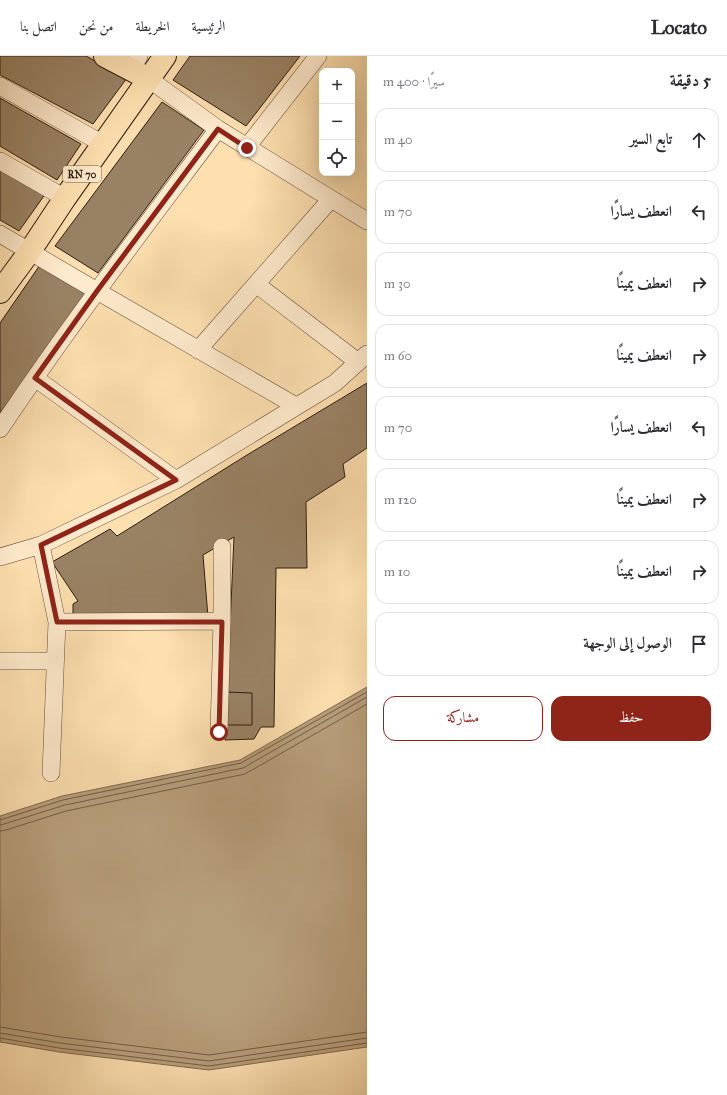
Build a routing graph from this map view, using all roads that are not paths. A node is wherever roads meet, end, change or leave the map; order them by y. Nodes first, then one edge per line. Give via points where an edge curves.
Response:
1 (105, 56) edge
2 (165, 56) edge
3 (318, 56) edge
4 (140, 68) edge
5 (0, 86) edge
6 (218, 129) junction
7 (103, 144) junction
8 (247, 148) junction
9 (0, 161) edge
10 (65, 198) junction
11 (331, 199) junction
12 (367, 221) edge
13 (0, 234) edge
14 (30, 251) junction
15 (256, 284) junction
16 (97, 291) junction
17 (0, 292) edge
18 (198, 350) junction
19 (362, 358) edge
20 (35, 378) junction
21 (296, 406) junction
22 (0, 429) edge
23 (176, 480) junction
24 (41, 545) junction
25 (222, 547) dead end
26 (0, 557) edge
27 (57, 622) junction
28 (222, 622) junction
29 (0, 661) edge
30 (55, 661) junction
31 (219, 732) dead end
32 (51, 773) dead end

1 - 4 main road
2 - 4 main road, RN 70
3 - 8 street
4 - 6 street
4 - 7 main road, RN 70
5 - 7 street
6 - 8 street
6 - 16 street
7 - 10 main road, RN 70
8 - 11 street
9 - 10 street
10 - 14 main road, RN 70
11 - 12 street
11 - 15 street
13 - 14 street
14 - 16 street
14 - 17 main road, RN 70
15 - 18 street
15 - 19 street
16 - 18 street
16 - 20 street
18 - 21 street
19 - 21 street via 335,383
20 - 22 street
20 - 23 street
21 - 23 street
23 - 24 street
24 - 26 street
24 - 27 street
25 - 28 street
27 - 28 street
27 - 30 street
28 - 31 street
29 - 30 street
30 - 32 street

